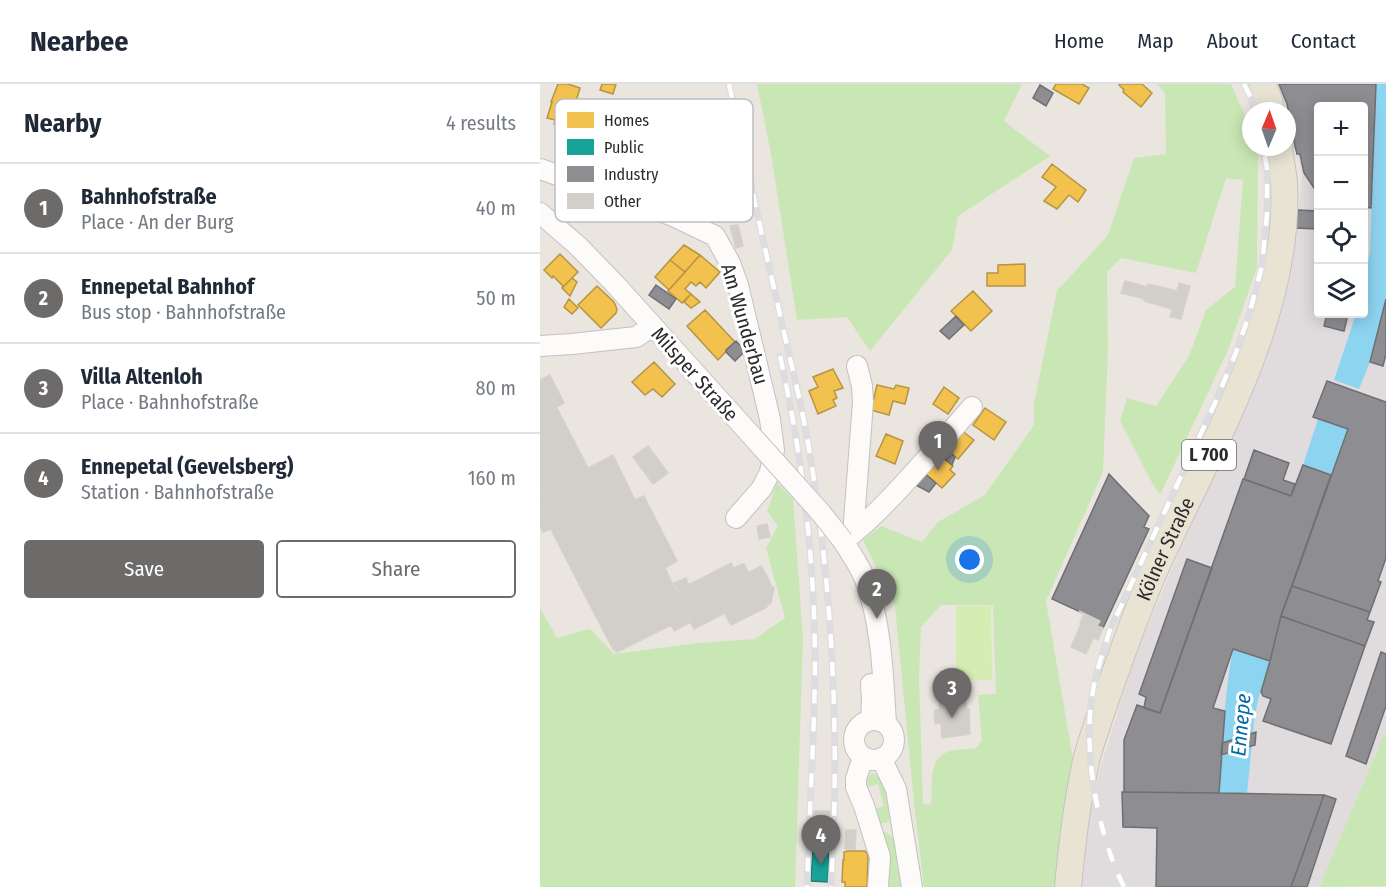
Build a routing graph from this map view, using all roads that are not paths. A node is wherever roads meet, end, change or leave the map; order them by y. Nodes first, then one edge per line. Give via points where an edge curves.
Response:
1 (1262, 84) edge
2 (1269, 102) edge
3 (1280, 156) edge
4 (540, 169) edge
5 (555, 174) edge
6 (540, 213) edge
7 (686, 222) edge
8 (653, 326) junction
9 (540, 346) edge
10 (856, 366) dead end
11 (972, 407) dead end
12 (736, 518) dead end
13 (848, 538) junction
14 (879, 722) junction
15 (878, 756) junction
16 (878, 887) edge
17 (912, 887) edge
18 (1068, 887) edge

1 - 2 main road
3 - 18 main road, Kölner Straße / L 700 via 1283,222 1266,313 1246,373 1153,574 1117,665 1087,757
4 - 5 street, Am Wunderbau
6 - 8 street, Milsper Straße via 578,246
7 - 12 street, Am Wunderbau via 715,236 730,263 770,419 774,450 770,472 762,488
8 - 9 street via 636,337
8 - 13 street, Milsper Straße, bridge
10 - 13 street via 863,402
11 - 13 street via 884,505
13 - 14 street, Milsper Straße via 877,620 881,649
14 - 15 street via 894,734 893,747
14 - 15 street via 860,725 854,736 860,753
15 - 16 street via 860,766 856,779 880,857
15 - 17 street via 896,789

